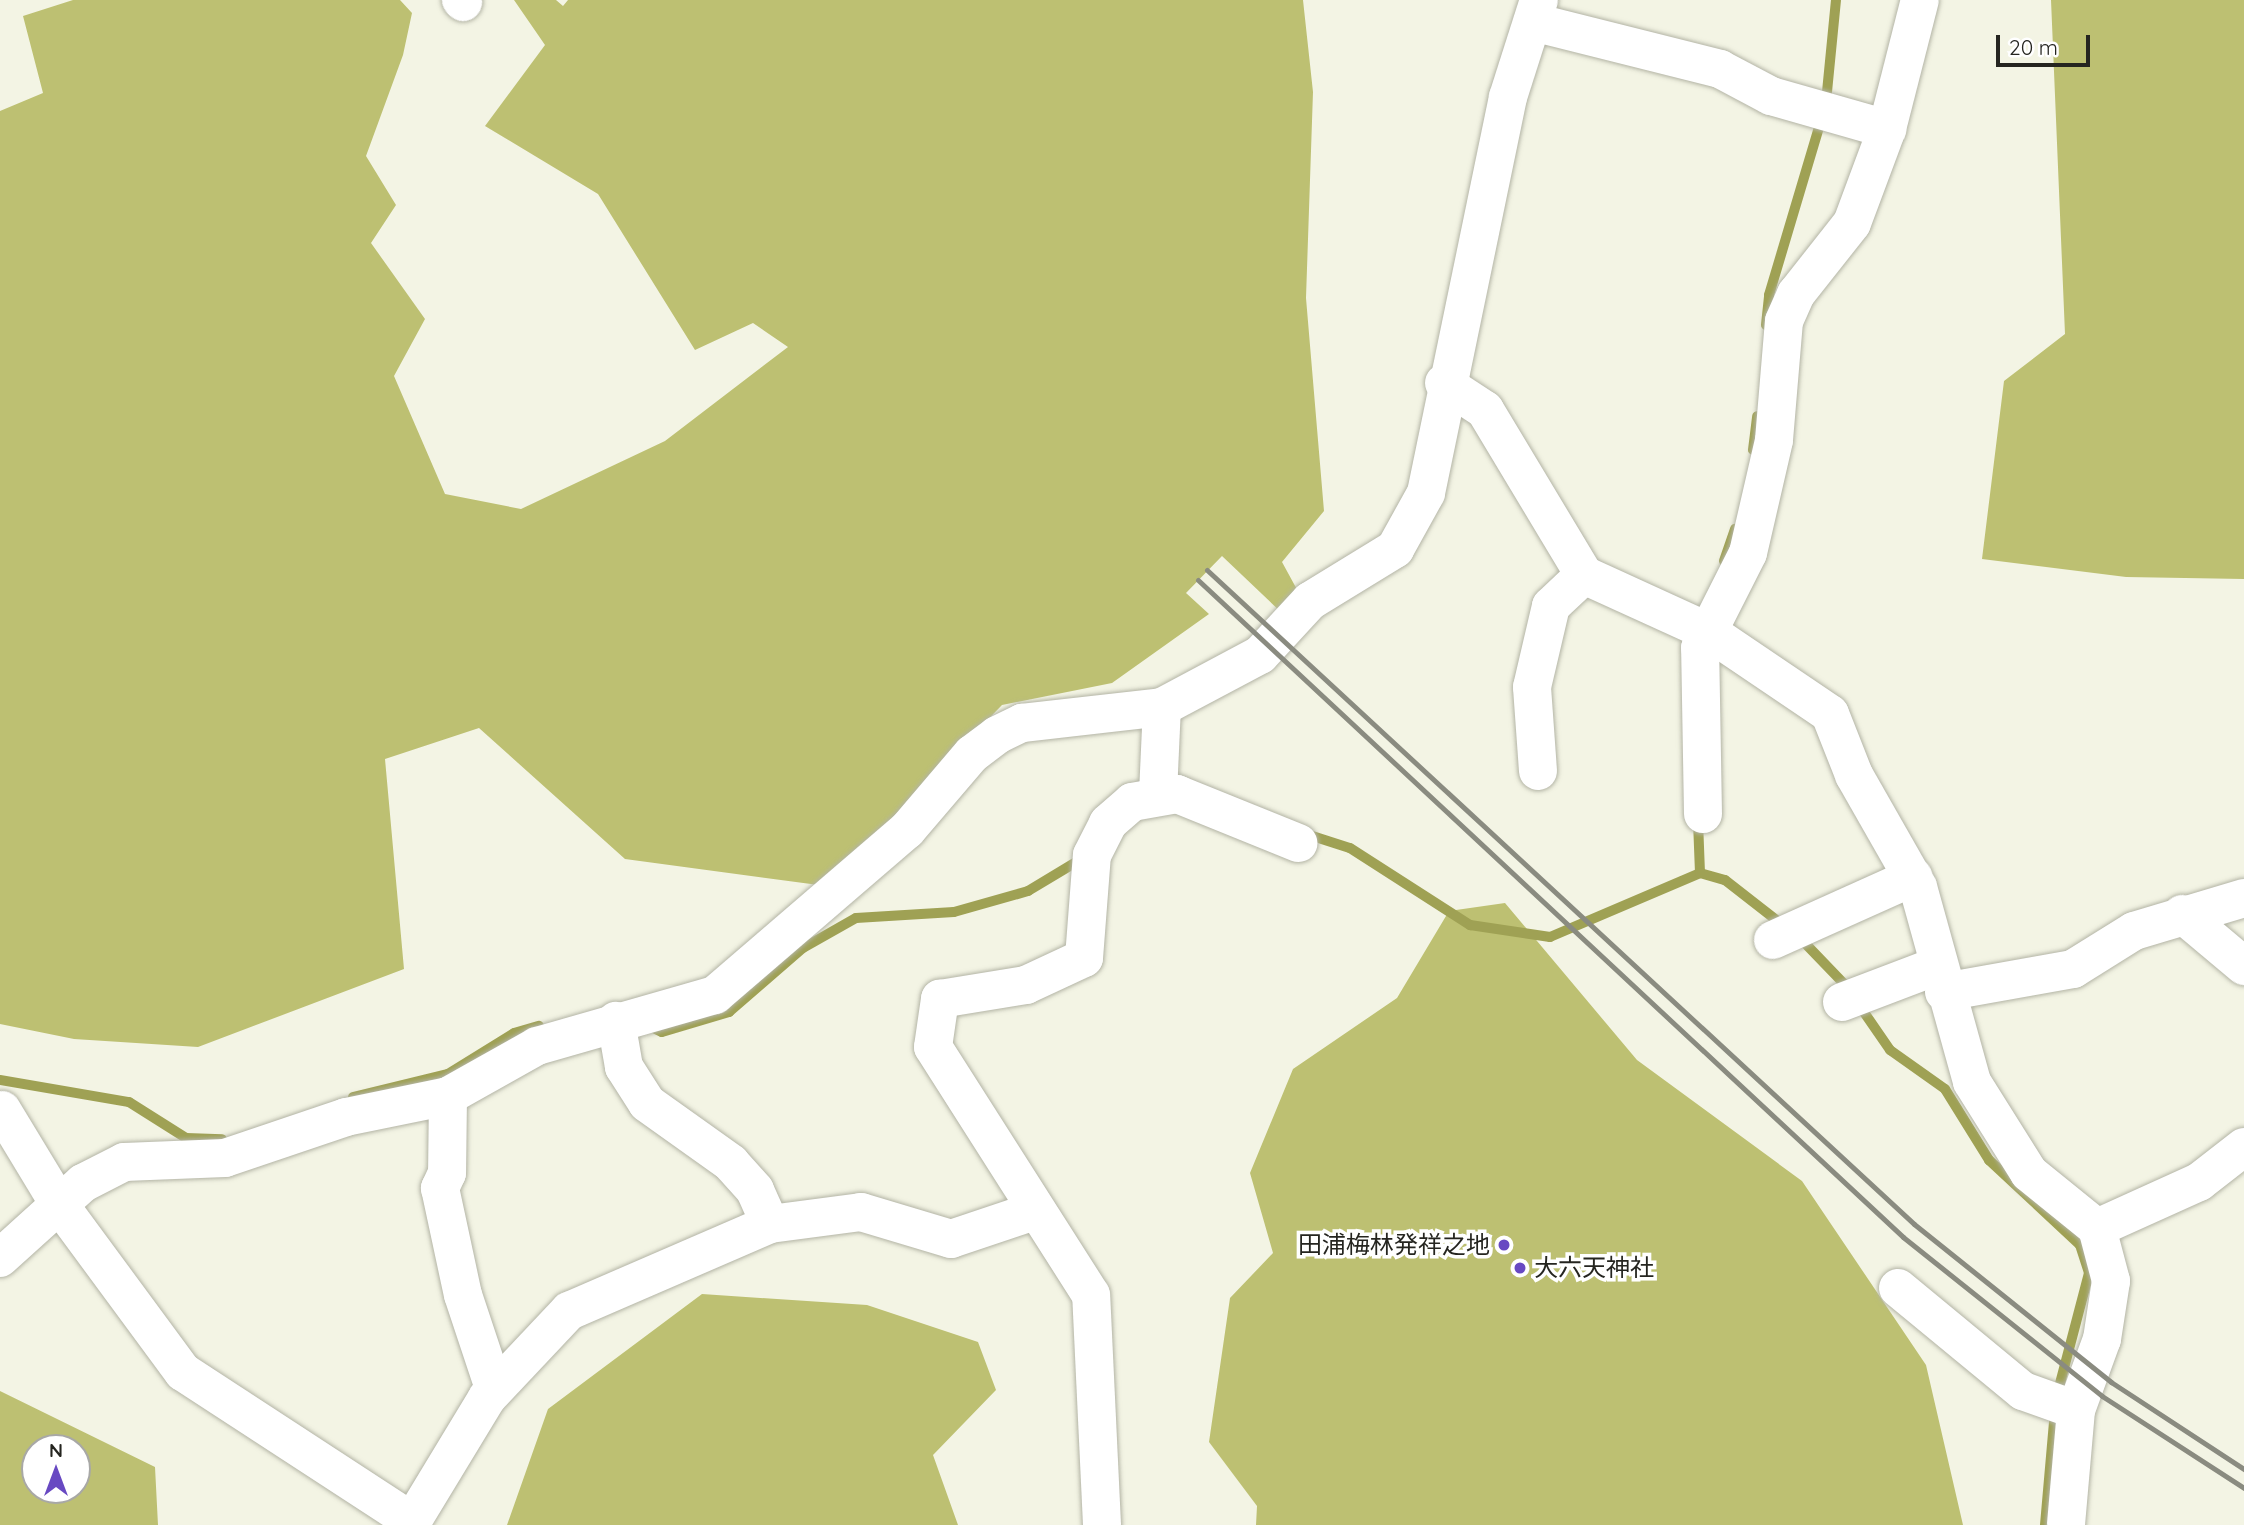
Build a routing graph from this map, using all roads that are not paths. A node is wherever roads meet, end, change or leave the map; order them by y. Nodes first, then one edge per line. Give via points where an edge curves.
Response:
1 (1920, 0) edge
2 (1538, 11) edge
3 (1888, 129) junction
4 (1444, 383) junction
5 (1584, 575) junction
6 (1709, 632) junction
7 (1161, 707) junction
8 (1538, 771) dead end
9 (1158, 794) junction
10 (1703, 814) dead end
11 (1298, 843) dead end
12 (1913, 877) junction
13 (2244, 898) edge
14 (2182, 914) junction
15 (1773, 940) dead end
16 (2244, 966) edge
17 (1940, 979) junction
18 (1842, 1002) dead end
19 (617, 1021) junction
20 (448, 1096) junction
21 (2, 1110) dead end
22 (2244, 1147) edge
23 (60, 1204) junction
24 (1034, 1211) junction
25 (770, 1224) junction
26 (2097, 1228) junction
27 (0, 1258) edge
28 (1898, 1288) dead end
29 (494, 1388) junction
30 (2076, 1410) junction
31 (411, 1523) edge
32 (1102, 1525) edge
33 (2066, 1525) edge

1 - 3 street
2 - 3 street via 1720,69 1771,96
2 - 4 street via 1508,97
3 - 6 street via 1852,223 1796,293 1784,321 1774,440 1748,554
4 - 5 street via 1485,410
4 - 7 street via 1426,493 1395,549 1310,601 1260,655
5 - 6 street
5 - 8 street via 1551,606 1532,687
6 - 10 street via 1700,648
6 - 12 street via 1830,713 1854,775
7 - 9 street
7 - 19 street via 1022,723 997,736 972,754 907,830 715,995
9 - 11 street via 1204,801
9 - 24 street via 1132,802 1108,823 1092,855 1084,958 1026,985 940,999 933,1047
12 - 15 street
12 - 17 street
13 - 14 street
14 - 16 street
14 - 17 street via 2134,931 2073,969
17 - 18 street
17 - 26 street via 1972,1082 1993,1118 2029,1173
19 - 20 street via 537,1046
19 - 25 street via 624,1067 647,1103 731,1163 755,1191
20 - 23 street via 346,1117 225,1158 124,1162
20 - 29 street via 447,1173 440,1188 463,1295
21 - 23 street
22 - 26 street via 2199,1182
23 - 27 street
23 - 31 street via 183,1372
24 - 25 street via 951,1239 861,1212
24 - 32 street via 1091,1295
25 - 29 street via 569,1311
26 - 30 street via 2111,1281 2102,1339
28 - 30 street via 2023,1391
29 - 31 street
30 - 33 street

